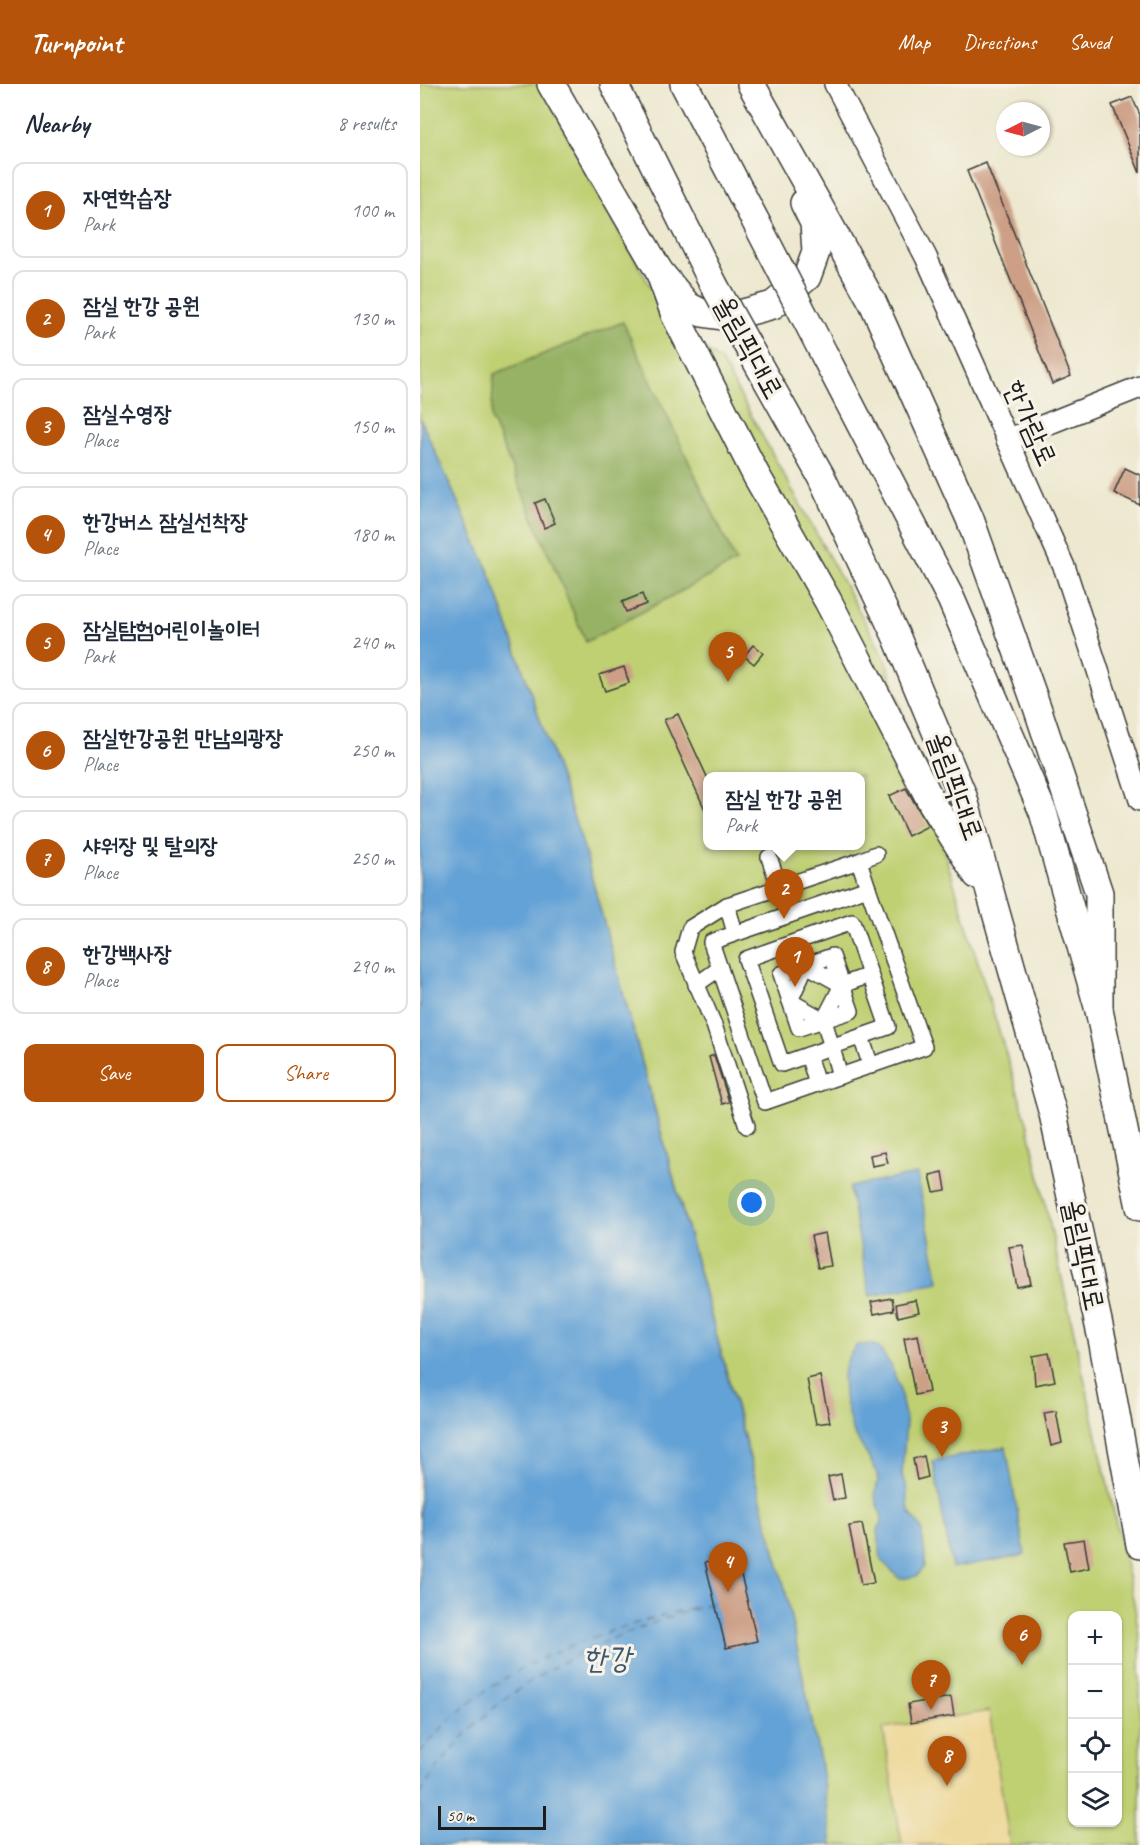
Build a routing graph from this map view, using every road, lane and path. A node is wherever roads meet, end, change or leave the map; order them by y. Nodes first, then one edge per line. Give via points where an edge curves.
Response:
1 (551, 84) edge
2 (614, 84) edge
3 (684, 84) edge
4 (751, 84) edge
5 (836, 84) edge
6 (767, 113) junction
7 (659, 271) junction
8 (1140, 387) edge
9 (1007, 440) junction
10 (1140, 800) edge
11 (876, 854) dead end
12 (769, 857) dead end
13 (860, 861) junction
14 (781, 887) junction
15 (868, 888) junction
16 (996, 903) junction
17 (727, 905) junction
18 (816, 906) junction
19 (789, 915) junction
20 (762, 924) junction
21 (825, 931) junction
22 (735, 933) junction
23 (799, 940) junction
24 (887, 940) junction
25 (861, 949) junction
26 (771, 950) junction
27 (806, 965) junction
28 (720, 968) junction
29 (870, 975) junction
30 (696, 985) junction
31 (842, 985) junction
32 (755, 986) junction
33 (904, 992) junction
34 (728, 994) junction
35 (790, 1001) junction
36 (879, 1001) junction
37 (763, 1009) junction
38 (1099, 1010) junction
39 (737, 1018) junction
40 (824, 1020) junction
41 (714, 1025) junction
42 (861, 1036) junction
43 (773, 1038) junction
44 (747, 1047) junction
45 (830, 1047) junction
46 (808, 1055) junction
47 (871, 1066) junction
48 (756, 1074) junction
49 (840, 1076) junction
50 (732, 1081) junction
51 (817, 1084) junction
52 (747, 1126) dead end
53 (1140, 1207) edge
54 (1140, 1545) edge

1 - 7 highway
2 - 16 highway, 올림픽대로, bridge via 714,285 821,476 897,638 963,796
3 - 38 highway, bridge via 951,599 1043,812
4 - 6 highway
5 - 9 street, 한가람로 via 926,257
6 - 7 highway via 788,170 814,223 816,252 807,278 773,305 728,317 702,313 688,306
6 - 38 highway via 873,303 970,519 1099,893
7 - 16 highway via 675,315 756,475 828,601 932,803
8 - 9 street
9 - 10 street, 한가람로 via 1065,569
11 - 13 street
12 - 14 street
13 - 14 street
13 - 15 street
14 - 17 street
14 - 19 street
15 - 18 street
15 - 24 street
16 - 54 highway, 올림픽대로 via 1053,1114 1103,1344
17 - 22 street
17 - 30 street via 690,928 683,952
18 - 19 street
18 - 21 street
19 - 20 street
20 - 22 street
20 - 26 street
21 - 23 street
21 - 25 street via 852,922
22 - 28 street via 711,942
23 - 26 street
23 - 27 street
24 - 25 street
24 - 33 street
25 - 29 street
26 - 32 street via 746,958
27 - 31 street
27 - 35 street
28 - 30 street
28 - 34 street
29 - 31 street
29 - 36 street
30 - 41 street
31 - 40 street
32 - 34 street
32 - 37 street
33 - 36 street
33 - 47 street via 924,1047
34 - 39 street
35 - 37 street
35 - 40 street
36 - 42 street via 888,1027
37 - 43 street
38 - 53 highway
39 - 41 street
39 - 44 street
40 - 45 street
41 - 50 street
42 - 45 street
42 - 47 street
43 - 44 street
43 - 46 street via 782,1064
44 - 48 street
45 - 46 street
45 - 49 street
46 - 51 street
47 - 49 street
48 - 50 street
48 - 51 street via 765,1102
49 - 51 street
50 - 52 street

